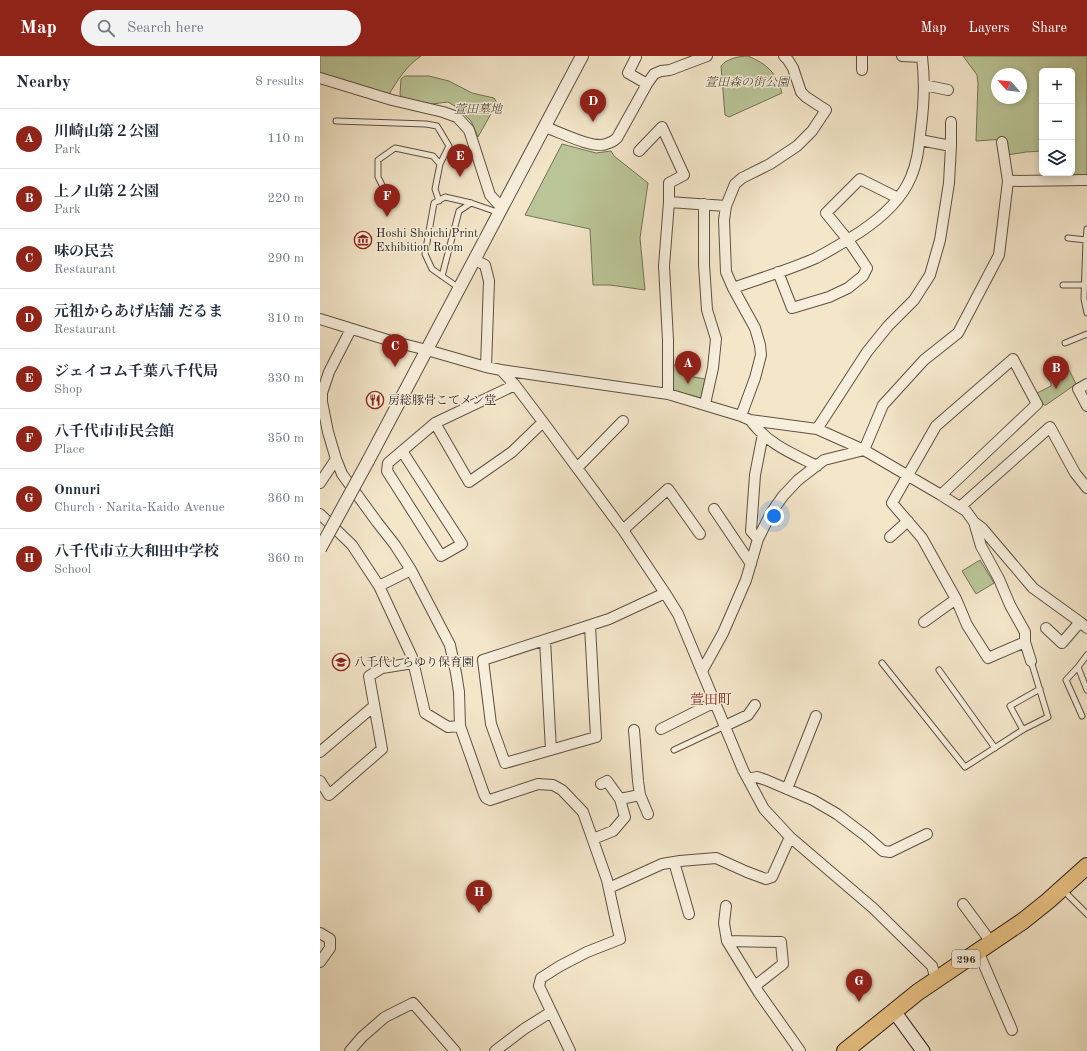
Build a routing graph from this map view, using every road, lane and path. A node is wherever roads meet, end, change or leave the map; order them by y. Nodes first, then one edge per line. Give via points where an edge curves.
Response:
1 (582, 56) edge
2 (707, 56) edge
3 (784, 56) edge
4 (862, 56) edge
5 (902, 56) edge
6 (636, 57) edge
7 (862, 70) dead end
8 (320, 78) edge
9 (647, 84) junction
10 (924, 85) junction
11 (948, 90) dead end
12 (336, 121) dead end
13 (951, 122) dead end
14 (545, 127) junction
15 (920, 140) junction
16 (1002, 142) dead end
17 (951, 146) junction
18 (639, 152) dead end
19 (440, 164) junction
20 (1087, 180) edge
21 (1008, 181) junction
22 (384, 190) dead end
23 (898, 198) junction
24 (439, 201) junction
25 (669, 202) junction
26 (471, 203) junction
27 (704, 204) junction
28 (726, 206) junction
29 (501, 210) junction
30 (1087, 229) edge
31 (1068, 238) dead end
32 (848, 240) junction
33 (1086, 240) junction
34 (475, 260) junction
35 (778, 272) junction
36 (442, 276) junction
37 (1063, 285) dead end
38 (1084, 285) junction
39 (460, 288) junction
40 (733, 288) junction
41 (1087, 313) edge
42 (320, 319) edge
43 (351, 329) junction
44 (1087, 334) edge
45 (1065, 343) dead end
46 (427, 350) junction
47 (486, 367) junction
48 (501, 370) junction
49 (1087, 384) edge
50 (515, 385) junction
51 (668, 394) junction
52 (705, 404) junction
53 (1087, 406) edge
54 (746, 418) junction
55 (623, 421) dead end
56 (543, 422) junction
57 (435, 423) junction
58 (817, 429) junction
59 (763, 434) junction
60 (864, 450) junction
61 (402, 451) junction
62 (336, 459) junction
63 (817, 466) junction
64 (577, 468) junction
65 (908, 476) junction
66 (320, 483) edge
67 (1087, 488) edge
68 (941, 495) junction
69 (960, 507) junction
70 (714, 509) dead end
71 (320, 514) edge
72 (908, 521) junction
73 (974, 522) junction
74 (622, 530) junction
75 (700, 534) dead end
76 (890, 537) dead end
77 (758, 539) junction
78 (320, 550) edge
79 (751, 564) junction
80 (411, 570) junction
81 (379, 586) junction
82 (665, 593) junction
83 (956, 599) junction
84 (924, 622) dead end
85 (1084, 625) edge
86 (590, 626) junction
87 (1046, 628) dead end
88 (545, 640) junction
89 (1025, 642) junction
90 (1087, 656) edge
91 (1032, 661) joint
92 (413, 663) junction
93 (882, 663) dead end
94 (1078, 667) junction
95 (939, 670) dead end
96 (702, 671) junction
97 (1040, 689) junction
98 (1087, 690) edge
99 (715, 702) junction
100 (755, 705) dead end
101 (374, 706) junction
102 (816, 716) dead end
103 (1082, 716) dead end
104 (460, 726) junction
105 (725, 726) junction
106 (634, 730) dead end
107 (661, 730) dead end
108 (1023, 730) junction
109 (995, 748) junction
110 (551, 750) junction
111 (674, 750) dead end
112 (320, 752) edge
113 (748, 778) junction
114 (607, 780) dead end
115 (320, 781) edge
116 (787, 789) junction
117 (640, 795) junction
118 (620, 799) junction
119 (648, 814) dead end
120 (927, 834) dead end
121 (790, 837) junction
122 (593, 839) junction
123 (674, 862) junction
124 (1087, 866) edge
125 (609, 888) junction
126 (1062, 889) junction
127 (964, 904) dead end
128 (726, 906) dead end
129 (689, 914) dead end
130 (1087, 914) edge
131 (320, 934) edge
132 (727, 941) junction
133 (991, 942) junction
134 (978, 951) junction
135 (320, 962) edge
136 (936, 979) junction
137 (755, 986) junction
138 (894, 1011) junction
139 (551, 1012) junction
140 (1012, 1030) dead end
141 (453, 1050) edge
142 (350, 1051) edge
143 (496, 1051) edge
144 (570, 1051) edge
145 (800, 1051) edge
146 (845, 1051) edge
147 (923, 1051) edge

1 - 14 street
2 - 9 street via 654,74
3 - 28 street via 793,68 801,92 826,110 812,131 797,146 735,184
4 - 7 street
5 - 10 street via 922,57
6 - 9 street via 628,73
8 - 29 street via 457,117 469,130 490,195
9 - 14 street via 617,138 605,145 592,145
10 - 11 street
10 - 15 street
12 - 19 lane via 437,126 449,146
13 - 17 street
14 - 29 street
15 - 17 street
15 - 23 street via 911,178
16 - 21 street
17 - 58 street via 949,182 940,240 930,275 914,300 867,352
18 - 25 street via 662,127 684,175 669,183
19 - 22 lane via 433,156 395,148 378,160 378,177
19 - 24 lane via 435,189
20 - 21 street
21 - 60 street via 999,255 958,333 924,360 883,405
23 - 32 street via 879,219
23 - 32 street via 860,179 826,213
24 - 26 lane via 445,197
24 - 36 lane via 434,203 424,254 432,269
25 - 27 street
25 - 51 street via 664,266
26 - 29 lane
26 - 36 lane via 459,211
27 - 28 street
27 - 52 street via 707,310 716,339
28 - 40 street via 726,272
29 - 34 street
30 - 33 lane
31 - 33 lane
32 - 35 street via 816,257
32 - 35 street via 867,268 863,276 848,288 829,297 792,308
33 - 38 lane
34 - 39 street
34 - 47 street via 485,265 488,281
35 - 40 street
36 - 39 lane
37 - 38 lane
38 - 41 lane
39 - 46 street
40 - 54 street via 755,328 761,355
42 - 43 street
43 - 46 street
43 - 62 street via 329,372 322,393 328,432
44 - 45 lane
46 - 47 street
46 - 78 street, bridge
47 - 48 street
48 - 50 street
48 - 51 street
49 - 53 street via 1078,389
50 - 56 street
50 - 57 street
51 - 52 street
52 - 54 street
54 - 58 street
54 - 59 street
55 - 64 street
56 - 57 street via 512,452 470,482
56 - 64 street
57 - 61 street
58 - 60 street
59 - 63 street via 776,445
59 - 77 street via 755,475 751,531
60 - 63 street via 824,460
60 - 65 street
61 - 61 street via 388,463 387,471 441,556 462,544
62 - 66 street
62 - 80 street via 342,474
63 - 77 street via 798,480 783,496
64 - 74 street
65 - 68 street
65 - 68 street via 936,426 1013,359 1037,404
65 - 72 street via 892,502
67 - 69 street via 1050,427
68 - 69 street
69 - 73 street
70 - 79 street
71 - 81 street via 352,546
72 - 76 street
72 - 83 street via 922,538
73 - 85 street via 982,528 1032,588
73 - 89 street via 981,546 1025,632
74 - 75 street via 668,488
74 - 82 street
77 - 79 street
79 - 96 street via 726,626
80 - 81 street
80 - 104 street via 450,644 459,692
81 - 92 street
82 - 86 street
82 - 96 street via 678,614
83 - 84 street
83 - 89 street via 967,625 988,658
85 - 87 street via 1062,643
86 - 88 street
86 - 110 street via 596,737
88 - 110 street
88 - 110 street via 483,660 491,724 505,763
89 - 91 street
90 - 94 lane
91 - 97 lane
92 - 101 street via 382,668 369,676
92 - 104 street via 425,713 448,727
93 - 109 lane via 965,767
94 - 98 lane
94 - 103 lane via 1066,680
95 - 109 lane
96 - 99 street
97 - 108 lane via 1048,717
97 - 108 lane via 1010,706
99 - 105 street
99 - 107 street
100 - 105 street via 748,715
101 - 112 street
101 - 115 street via 382,749 329,795
102 - 116 street
104 - 122 street via 486,798 490,800 538,784 553,785 562,790 582,812
105 - 111 lane
105 - 113 street
106 - 117 street
108 - 109 lane
113 - 116 street via 766,780
113 - 121 street via 764,809
114 - 118 street
116 - 120 street via 837,814 883,851 890,852
117 - 118 street
117 - 119 street
118 - 122 street via 625,817 613,831
121 - 123 street via 772,877 766,879 716,858
121 - 136 street via 874,908 932,966
122 - 125 street
123 - 125 street via 662,864
123 - 129 street
124 - 126 highway, 296
125 - 139 street via 620,939 588,952 541,978 539,986
126 - 130 lane
126 - 133 highway, 296 via 1023,921
127 - 133 street
128 - 132 street via 724,923
131 - 135 street via 330,939 330,948
132 - 137 street
132 - 137 street via 781,942 783,964
133 - 134 highway, 296
134 - 136 highway, 296
134 - 140 street
136 - 138 highway, 296
137 - 145 street
138 - 146 highway, 296
138 - 147 main road
139 - 143 street
139 - 144 street
141 - 142 street via 413,1003 385,1017

